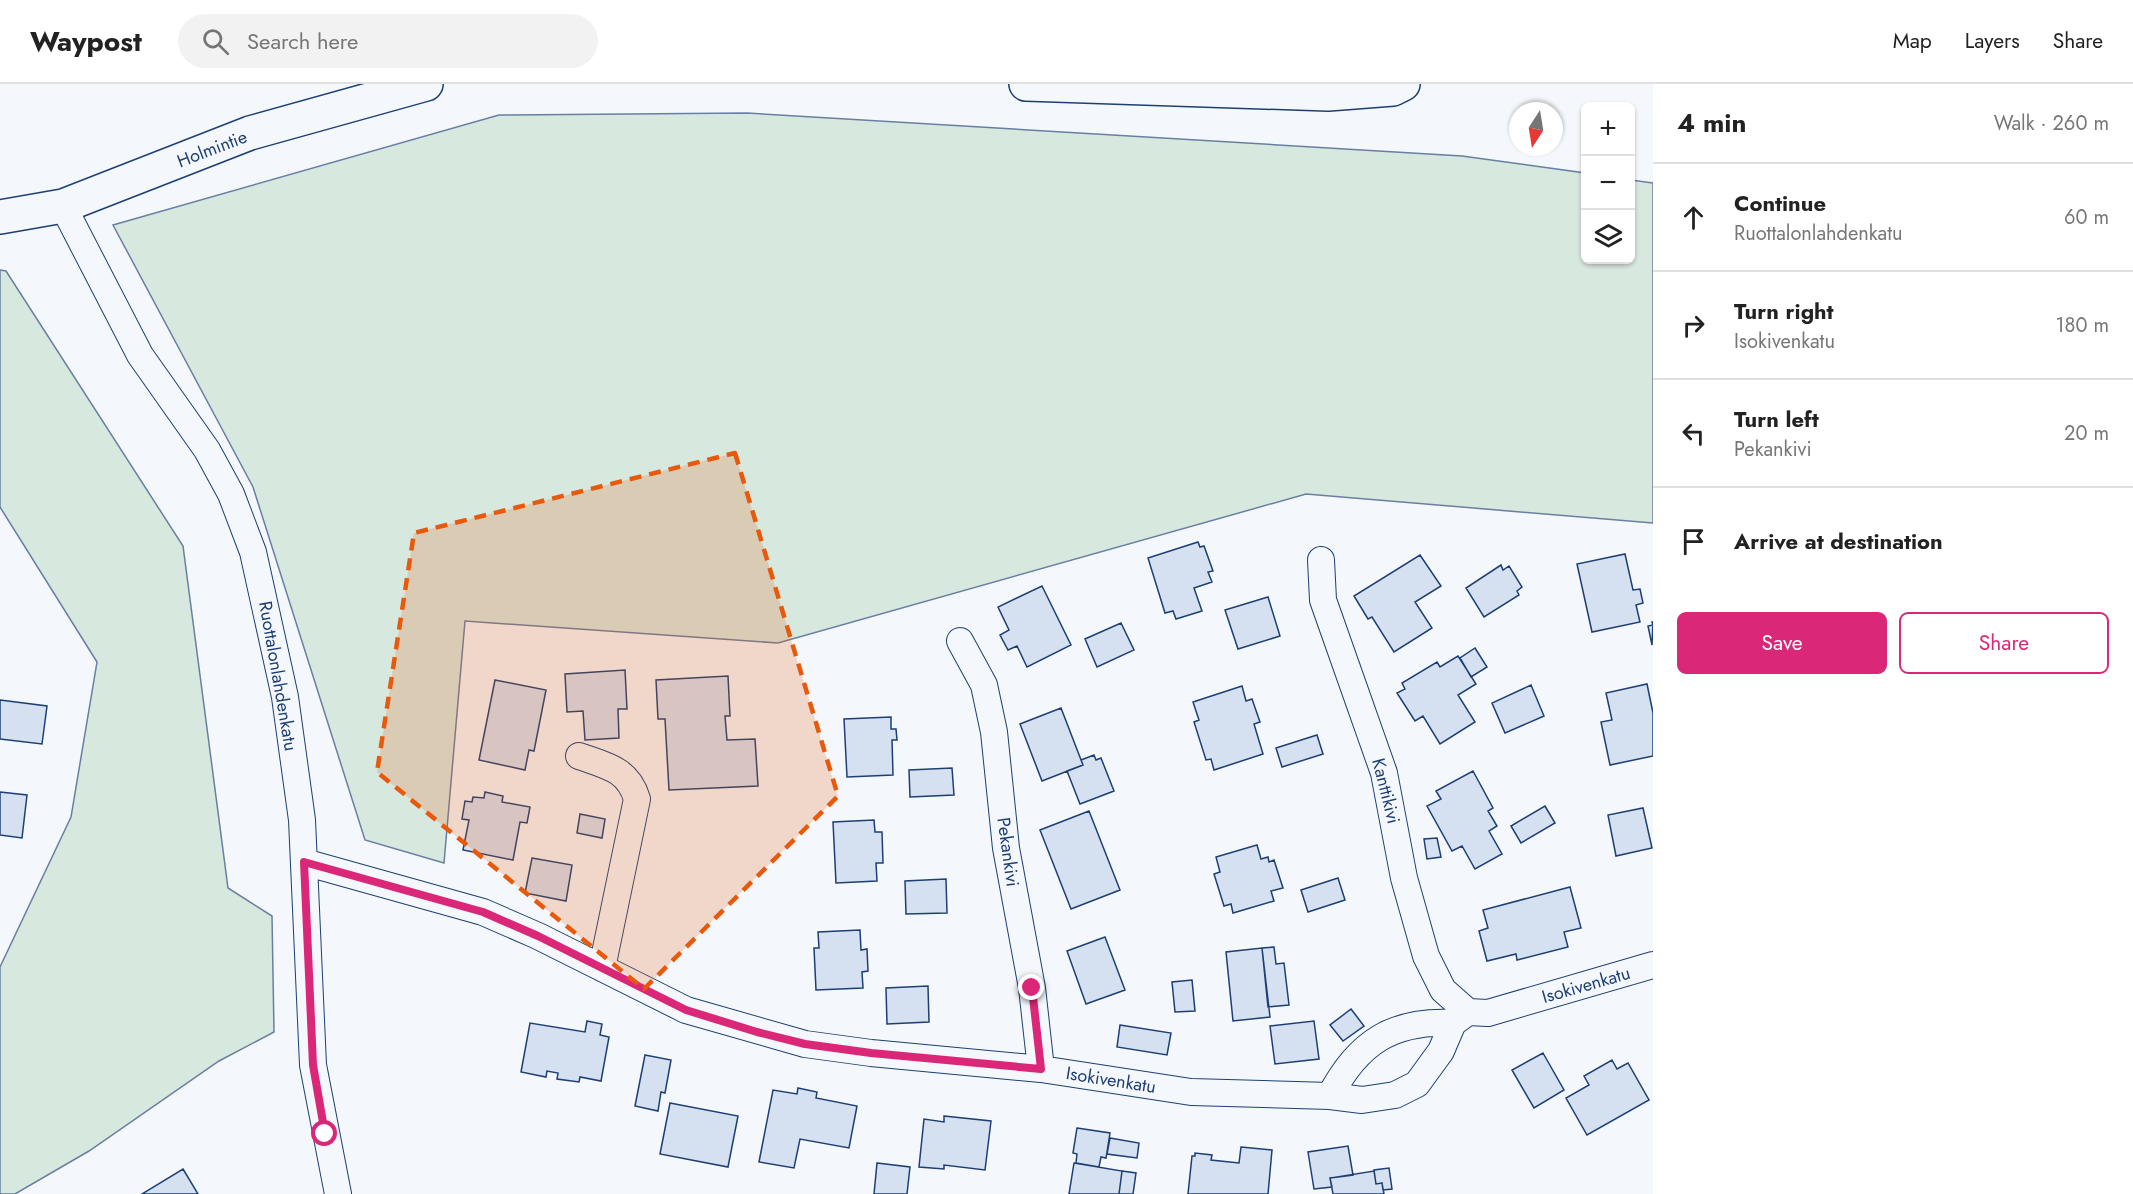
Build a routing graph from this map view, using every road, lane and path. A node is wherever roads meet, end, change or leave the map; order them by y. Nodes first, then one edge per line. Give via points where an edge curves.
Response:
1 (426, 84) edge
2 (1026, 84) edge
3 (1403, 84) edge
4 (63, 206) junction
5 (0, 217) edge
6 (1321, 561) dead end
7 (960, 641) dead end
8 (579, 756) dead end
9 (304, 862) junction
10 (1653, 965) edge
11 (602, 968) junction
12 (1461, 1018) junction
13 (1041, 1069) junction
14 (1330, 1096) junction
15 (338, 1194) edge

1 - 4 street, Holmintie via 250,134
2 - 3 street via 1328,94 1394,89
4 - 5 street, Holmintie
4 - 9 street, Ruottalonlahdenkatu via 140,355 207,450 231,494 253,552 285,697
6 - 12 street, Kanttikivi via 1323,600 1384,774 1404,878 1426,956
7 - 13 street, Pekankivi via 984,684 994,732 1006,848 1032,988
8 - 11 street via 616,769 633,783 637,799
9 - 11 street, Isokivenkatu via 483,912
9 - 15 street, Ruottalonlahdenkatu via 313,1065
10 - 12 street, Isokivenkatu
11 - 13 street, Isokivenkatu via 686,1010 805,1044
12 - 14 street via 1396,1029 1370,1044 1340,1076
12 - 14 street, Isokivenkatu via 1417,1084 1395,1095 1362,1100
13 - 14 street, Isokivenkatu via 1191,1092

